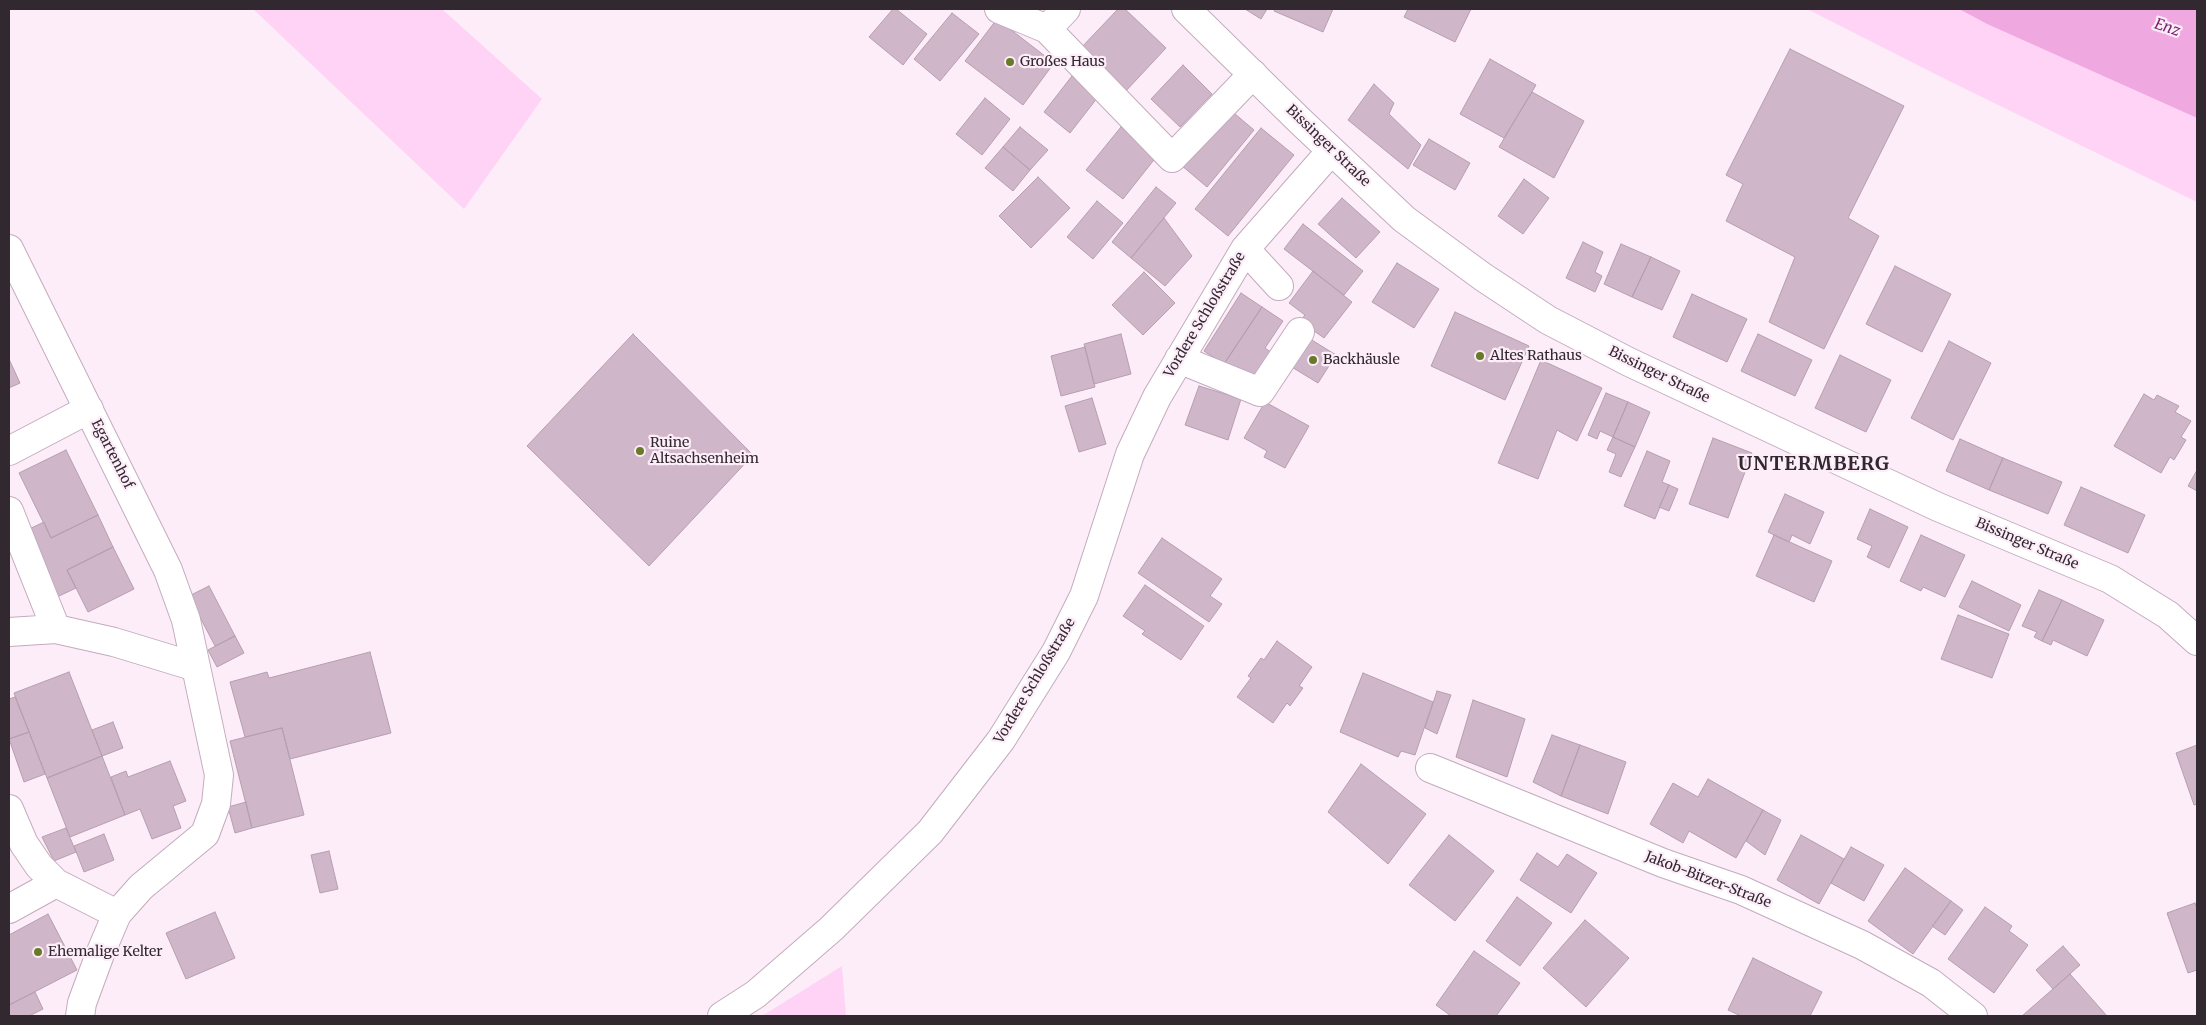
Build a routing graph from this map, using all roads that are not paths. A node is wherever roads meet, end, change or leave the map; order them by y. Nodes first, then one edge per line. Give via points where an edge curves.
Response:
1 (999, 9) edge
2 (1066, 9) edge
3 (1186, 9) edge
4 (1047, 29) junction
5 (1253, 74) junction
6 (1331, 150) junction
7 (9, 249) edge
8 (1245, 249) junction
9 (1279, 286) dead end
10 (1300, 332) dead end
11 (1179, 359) junction
12 (89, 409) junction
13 (9, 451) edge
14 (9, 511) edge
15 (56, 629) junction
16 (9, 632) edge
17 (2197, 640) edge
18 (196, 667) junction
19 (1430, 768) dead end
20 (9, 809) edge
21 (56, 883) junction
22 (9, 909) edge
23 (117, 914) junction
24 (80, 1016) edge
25 (722, 1016) edge
26 (1974, 1016) edge

1 - 4 street
2 - 4 street
3 - 5 street, Bissinger Straße
4 - 5 street via 1172,158
5 - 6 street, Bissinger Straße
6 - 8 street, Vordere Schloßstraße
6 - 17 street, Bissinger Straße via 1404,219 1482,277 1548,320 1629,362 1938,507 2110,579 2168,615
7 - 12 street, Egartenhof
8 - 9 street
8 - 11 street, Vordere Schloßstraße
10 - 11 street via 1260,392
11 - 25 street, Vordere Schloßstraße via 1130,454 1084,596 1056,652 1001,740 930,832 846,915 756,994
12 - 13 street
12 - 18 street, Egartenhof via 168,570 186,620
14 - 15 street
15 - 16 street
15 - 18 street via 114,642
18 - 23 street, Egartenhof via 218,775 216,804 205,834 141,887
19 - 26 street, Jakob-Bitzer-Straße via 1741,890 1862,944 1932,983
20 - 21 street via 24,844
21 - 22 street
21 - 23 street
23 - 24 street, Egartenhof via 82,1003

